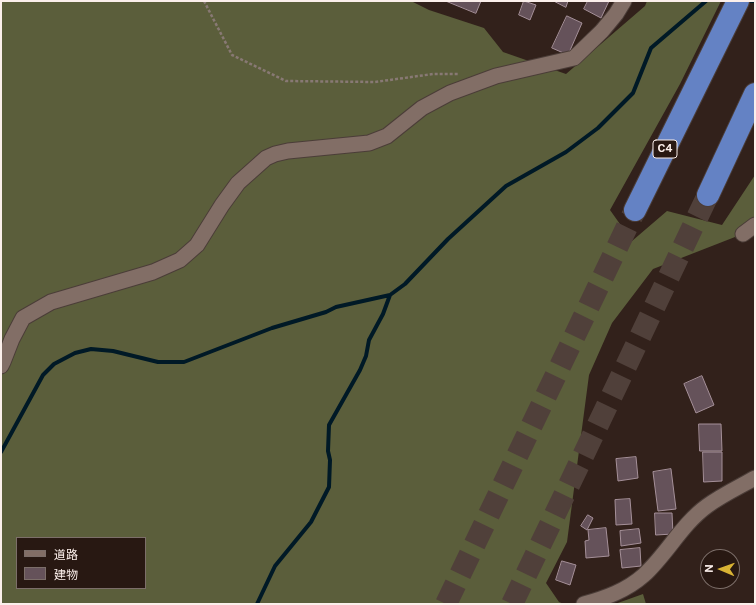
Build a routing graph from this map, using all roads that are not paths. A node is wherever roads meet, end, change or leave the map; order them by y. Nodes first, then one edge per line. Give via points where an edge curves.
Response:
1 (624, 1) edge
2 (738, 1) edge
3 (755, 94) edge
4 (708, 195) tunnel mouth
5 (635, 210) tunnel mouth
6 (755, 225) edge
7 (743, 234) dead end
8 (1, 366) edge
9 (755, 478) edge
10 (584, 604) edge

1 - 8 street via 602,31 574,58 496,76 450,93 422,108 387,136 369,143 288,152 266,158 238,183 197,245 180,260 153,272 51,302 23,318
2 - 5 highway, C4
3 - 4 highway
6 - 7 street
9 - 10 street via 707,506 644,575 613,595

